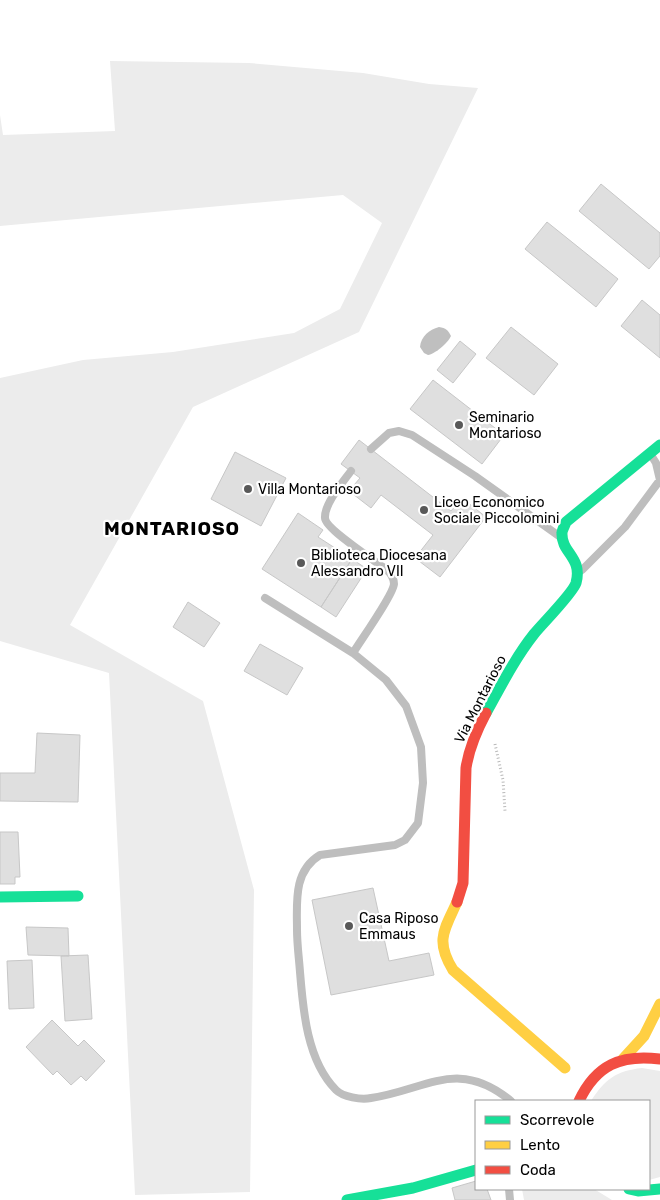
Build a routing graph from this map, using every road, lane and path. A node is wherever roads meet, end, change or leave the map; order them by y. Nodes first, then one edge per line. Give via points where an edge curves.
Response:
1 (660, 445) edge
2 (371, 449) dead end
3 (650, 453) junction
4 (351, 471) dead end
5 (562, 538) junction
6 (577, 575) junction
7 (265, 598) dead end
8 (353, 653) junction
9 (494, 741) dead end
10 (505, 811) dead end
11 (78, 896) dead end
12 (0, 897) edge
13 (660, 1004) edge
14 (623, 1059) junction
15 (660, 1059) edge
16 (565, 1068) dead end
17 (510, 1100) edge
18 (580, 1100) edge
19 (475, 1170) edge
20 (620, 1190) edge
21 (634, 1190) edge
22 (649, 1190) edge
23 (347, 1200) edge
24 (630, 1200) edge

1 - 3 street
2 - 5 lane via 389,433 412,435
3 - 5 street via 570,518 563,527
3 - 6 lane via 660,480 625,527
4 - 8 lane via 330,502 325,521 387,570 394,583
5 - 6 street via 576,561
6 - 16 street, Via Montarioso via 570,593 518,657 470,748 466,768 463,884 442,939 445,955 453,970
7 - 8 lane
8 - 17 lane via 386,680 406,706 421,747 423,783 418,823 405,840 395,845 320,855 309,864 301,878 297,933 302,995 305,1026 316,1058 336,1091 350,1097 370,1099 454,1078 483,1084
9 - 10 path via 503,780
11 - 12 street
13 - 14 street via 644,1036
14 - 15 street via 645,1056
14 - 18 street via 596,1074
19 - 23 street via 395,1193
20 - 24 street
21 - 22 street

